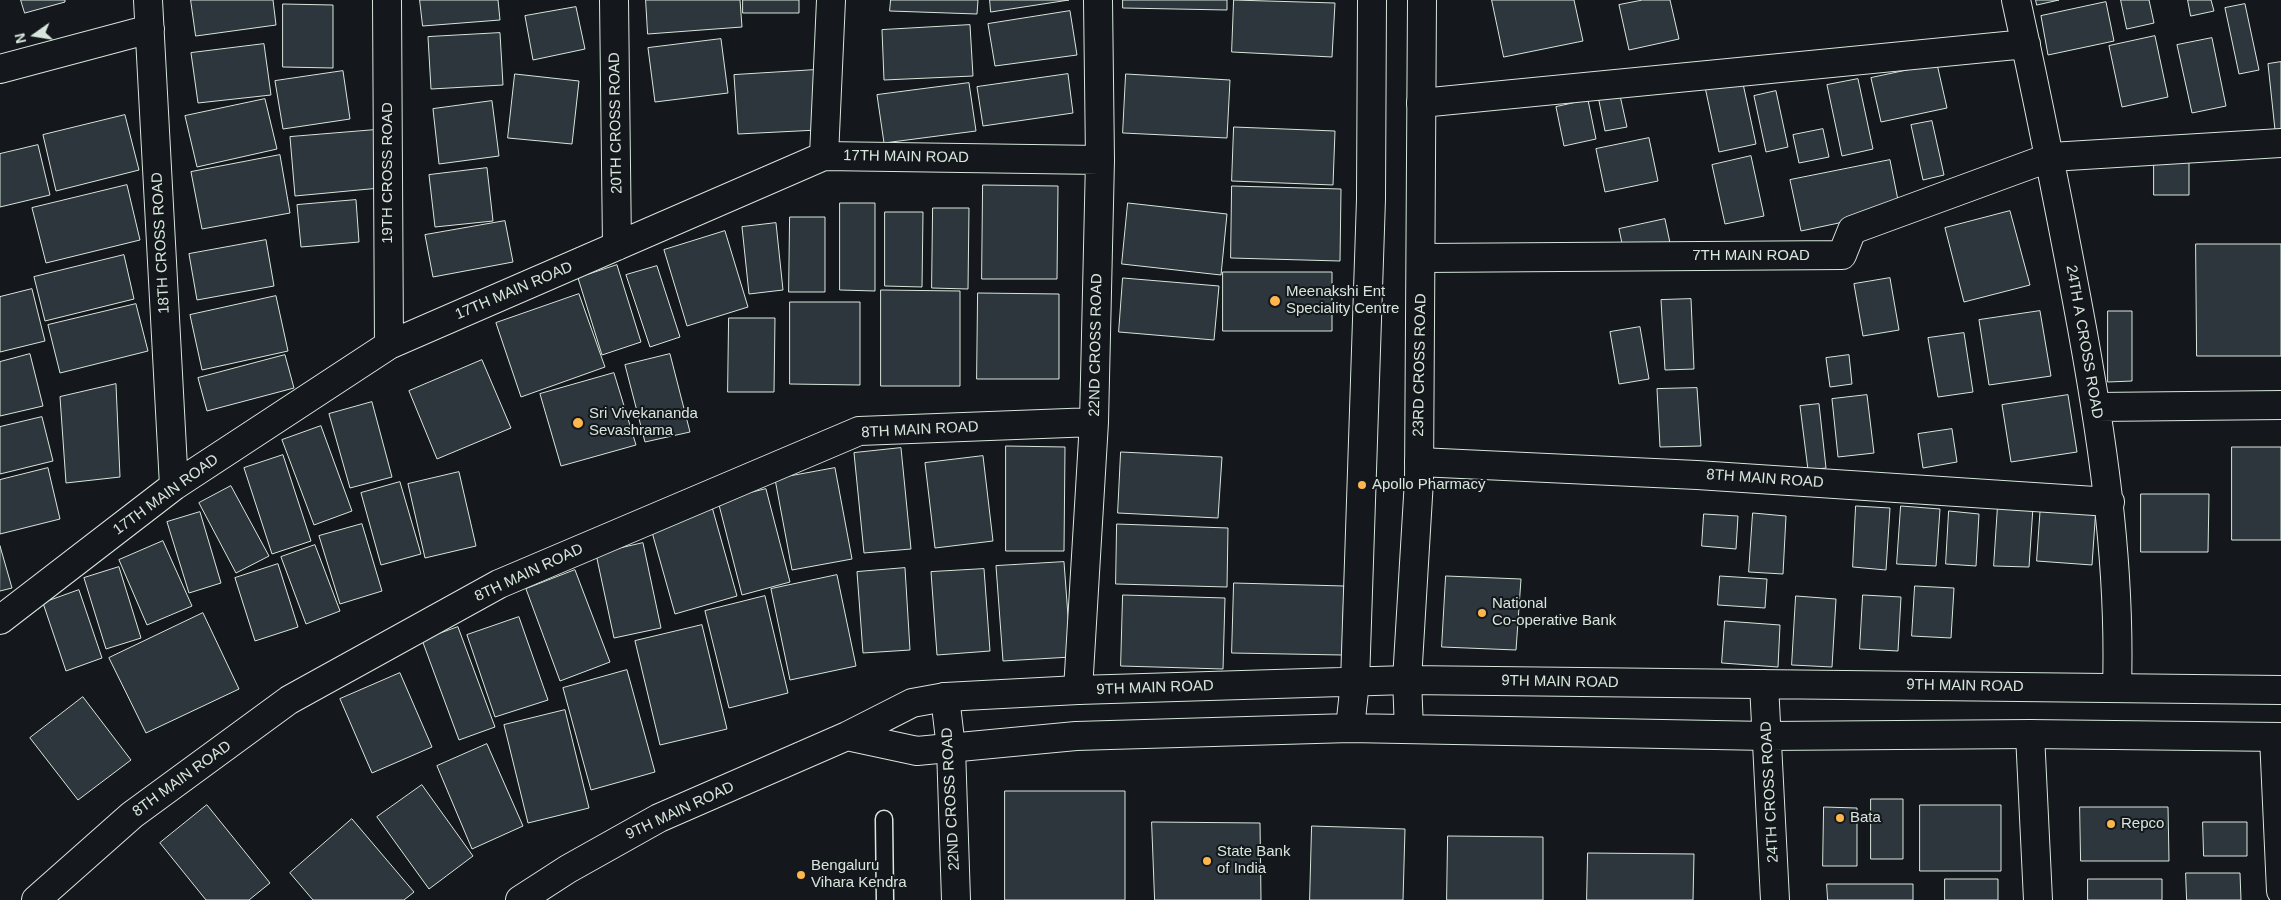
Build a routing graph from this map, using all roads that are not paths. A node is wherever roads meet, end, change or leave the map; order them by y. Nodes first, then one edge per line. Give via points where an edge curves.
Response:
1 (148, 0) edge
2 (387, 0) edge
3 (614, 0) edge
4 (831, 0) edge
5 (1098, 0) edge
6 (1372, 0) edge
7 (1422, 0) edge
8 (2016, 0) edge
9 (150, 29) junction
10 (2026, 44) junction
11 (0, 69) edge
12 (1421, 103) junction
13 (2281, 143) edge
14 (824, 156) junction
15 (2050, 157) junction
16 (1100, 160) junction
17 (617, 246) junction
18 (1422, 258) junction
19 (389, 345) junction
20 (2281, 405) edge
21 (2097, 407) junction
22 (1094, 422) junction
23 (1419, 462) junction
24 (174, 486) junction
25 (2110, 502) junction
26 (0, 620) edge
27 (1408, 680) junction
28 (1355, 682) junction
29 (1764, 684) junction
30 (2117, 688) junction
31 (1078, 690) junction
32 (2281, 690) edge
33 (944, 697) junction
34 (1350, 728) junction
35 (1409, 729) junction
36 (2030, 734) junction
37 (847, 736) junction
38 (1767, 736) junction
39 (2278, 737) edge
40 (951, 748) junction
41 (884, 819) dead end
42 (2281, 891) edge
43 (36, 900) edge
44 (520, 900) edge
45 (885, 900) edge
46 (956, 900) edge
47 (1775, 900) edge
48 (2038, 900) edge

1 - 9 street, 18TH CROSS ROAD
2 - 19 street, 19TH CROSS ROAD
3 - 17 street, 20TH CROSS ROAD
4 - 14 street
5 - 16 street, 22ND CROSS ROAD
6 - 28 street via 1372,199
7 - 12 street, 23RD CROSS ROAD
8 - 10 street, 24TH A CROSS ROAD
9 - 11 street
9 - 24 street, 18TH CROSS ROAD
10 - 12 street
10 - 15 street, 24TH A CROSS ROAD
12 - 18 street, 23RD CROSS ROAD
13 - 15 street
14 - 16 street, 17TH MAIN ROAD
14 - 17 street, 17TH MAIN ROAD
15 - 18 street, 7TH MAIN ROAD via 1852,230 1842,255
15 - 21 street, 24TH A CROSS ROAD
16 - 22 street, 22ND CROSS ROAD
17 - 19 street, 17TH MAIN ROAD
18 - 23 street, 23RD CROSS ROAD
19 - 24 street, 17TH MAIN ROAD
20 - 21 street
21 - 25 street, 24TH A CROSS ROAD
22 - 31 street, 22ND CROSS ROAD
22 - 43 street, 8TH MAIN ROAD via 858,431 499,584 289,700 132,815
23 - 25 street, 8TH MAIN ROAD via 1697,475
23 - 27 street, 23RD CROSS ROAD
24 - 26 street, 17TH MAIN ROAD
25 - 30 street, 24TH A CROSS ROAD
27 - 28 street, 9TH MAIN ROAD
27 - 29 street, 9TH MAIN ROAD
27 - 35 street, 23RD CROSS ROAD
28 - 31 street, 9TH MAIN ROAD
28 - 34 street
29 - 30 street, 9TH MAIN ROAD
29 - 38 street, 24TH CROSS ROAD
30 - 32 street, 9TH MAIN ROAD
31 - 33 street, 9TH MAIN ROAD
33 - 37 street, 9TH MAIN ROAD via 912,702
33 - 40 street, 22ND CROSS ROAD
34 - 35 street
34 - 40 street via 1076,736
35 - 38 street
36 - 38 street
36 - 39 street
36 - 48 street
37 - 40 street via 917,751
37 - 44 street, 9TH MAIN ROAD via 659,818
38 - 47 street, 24TH CROSS ROAD
39 - 42 street
40 - 46 street, 22ND CROSS ROAD
41 - 45 lane

